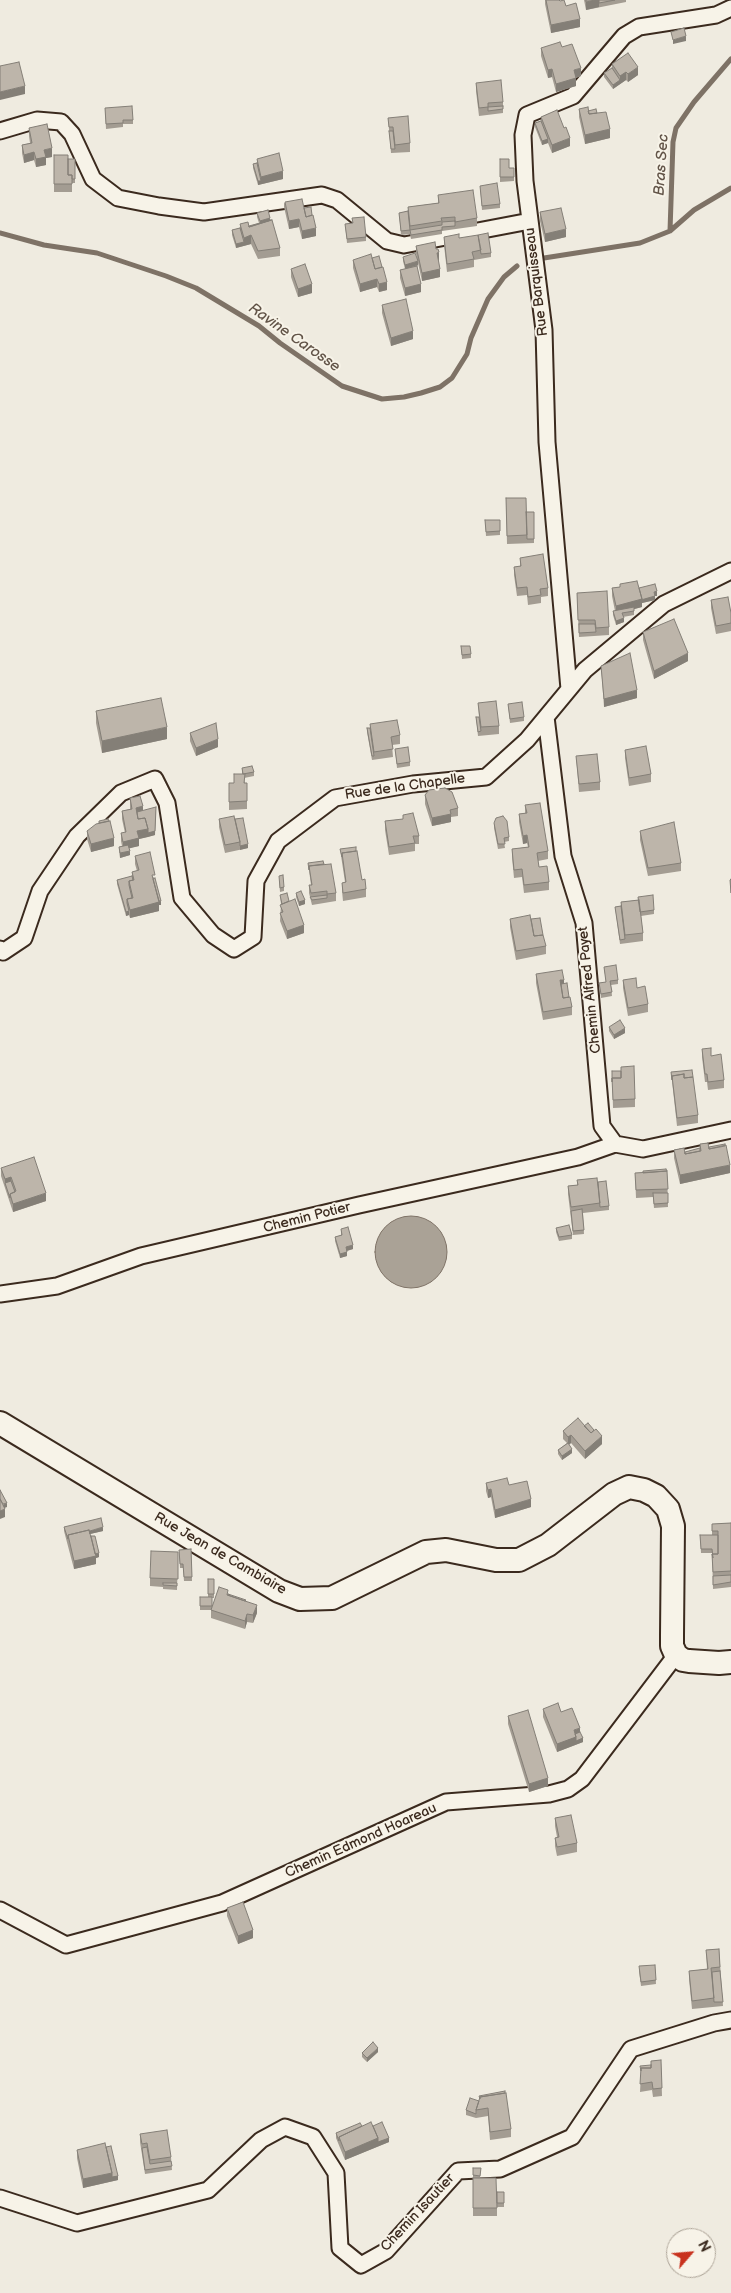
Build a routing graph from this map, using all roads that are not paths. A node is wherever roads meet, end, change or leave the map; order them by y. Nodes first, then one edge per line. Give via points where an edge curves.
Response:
1 (731, 8) edge
2 (0, 131) edge
3 (530, 221) junction
4 (731, 572) edge
5 (569, 689) junction
6 (546, 717) junction
7 (0, 949) edge
8 (731, 1130) edge
9 (615, 1144) junction
10 (0, 1294) edge
11 (0, 1423) edge
12 (676, 1656) junction
13 (731, 1662) edge
14 (0, 1910) edge
15 (731, 2020) edge
16 (0, 2198) edge

1 - 3 street, Rue Barquisseau via 716,15 640,27 624,36 573,96 527,115 522,135
2 - 3 street via 37,120 61,122 72,134 93,179 118,198 159,206 204,212 322,195 337,200 387,241 404,245
3 - 5 street, Rue Barquisseau via 544,330 547,442
4 - 5 street, Rue de la Chapelle via 664,604 585,670
5 - 6 street, Rue de la Chapelle
6 - 7 street, Rue de la Chapelle via 528,740 486,776 413,784 334,798 278,841 256,881 253,937 234,949 213,935 182,898 167,803 155,780 121,793 76,836 40,891 24,938 3,952
6 - 9 street, Chemin Alfred Payet via 563,856 584,923 602,1126
8 - 9 street via 643,1149
9 - 10 street, Chemin Potier via 578,1158 141,1256 57,1286
11 - 12 main road, Rue Jean de Cambiaire via 271,1586 300,1599 332,1598 426,1552 446,1550 496,1560 520,1560 548,1545 614,1494 629,1487 644,1490 656,1496 668,1509 673,1526 672,1646
12 - 13 main road via 690,1661
12 - 14 street, Chemin Edmond Hoareau via 582,1779 568,1789 549,1794 446,1802 222,1903 66,1945
15 - 16 street, Chemin Isautier via 632,2049 572,2137 500,2169 458,2171 386,2250 360,2265 340,2248 336,2173 313,2137 285,2128 261,2140 208,2190 77,2223

